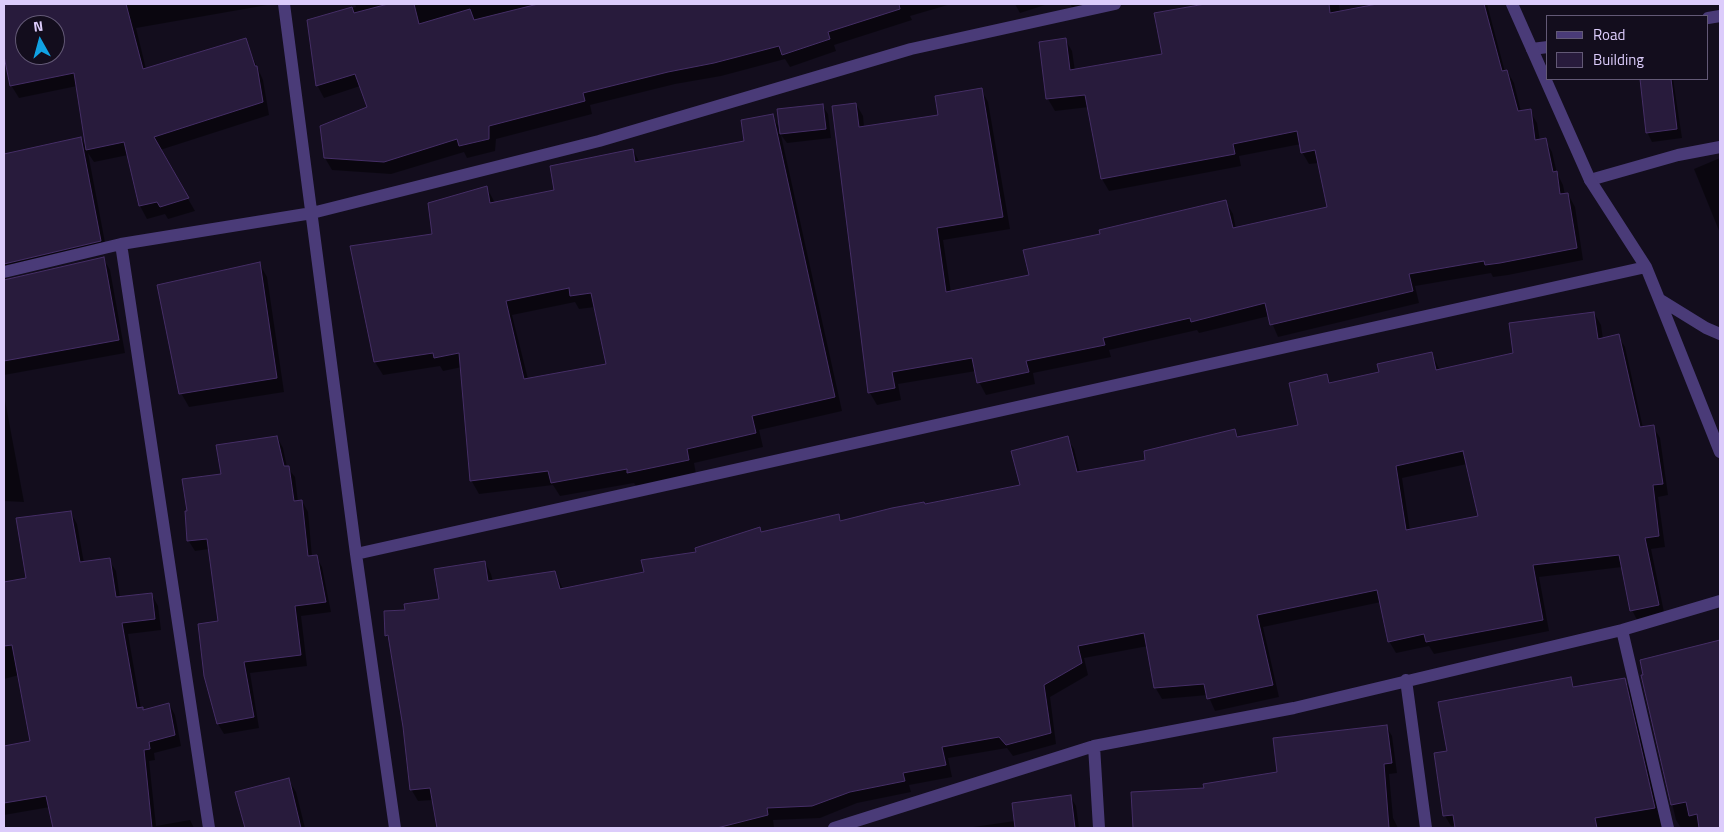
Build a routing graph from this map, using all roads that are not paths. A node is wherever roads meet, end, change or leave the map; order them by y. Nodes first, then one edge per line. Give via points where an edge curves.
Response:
1 (284, 4) edge
2 (1115, 4) edge
3 (1512, 4) edge
4 (1546, 47) edge
5 (1532, 49) junction
6 (1720, 148) edge
7 (1590, 180) junction
8 (312, 213) junction
9 (121, 244) junction
10 (1646, 267) junction
11 (4, 272) edge
12 (1659, 299) junction
13 (1720, 334) edge
14 (1720, 452) edge
15 (356, 554) junction
16 (1720, 602) edge
17 (1622, 630) junction
18 (1406, 680) junction
19 (1094, 746) junction
20 (209, 828) edge
21 (395, 828) edge
22 (834, 828) edge
23 (1099, 828) edge
24 (1426, 828) edge
25 (1668, 828) edge

1 - 8 street
2 - 8 street via 911,49 600,141
3 - 5 street
4 - 5 street
5 - 7 street
6 - 7 street via 1678,155
7 - 10 street
8 - 9 street
8 - 15 street
9 - 11 street
9 - 20 street
10 - 12 street
10 - 15 street
12 - 13 street
12 - 14 street
15 - 21 street
16 - 17 street
17 - 18 street
17 - 25 street
18 - 19 street via 1294,708
18 - 24 street
19 - 22 street
19 - 23 street

